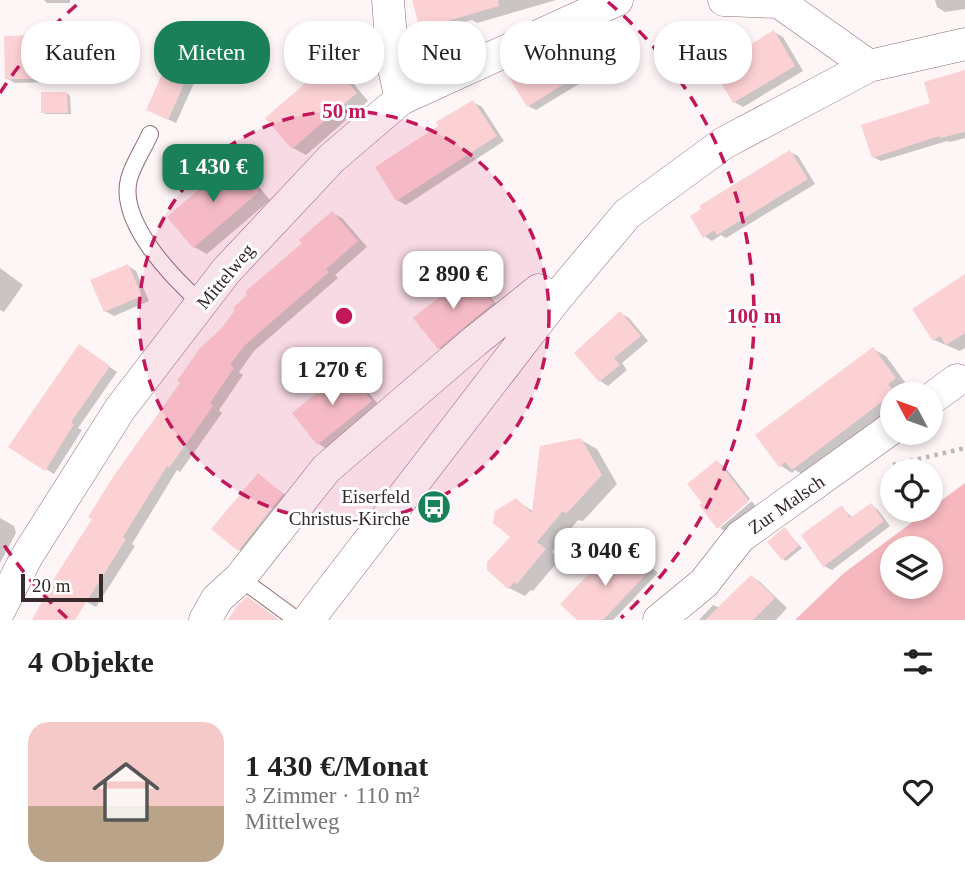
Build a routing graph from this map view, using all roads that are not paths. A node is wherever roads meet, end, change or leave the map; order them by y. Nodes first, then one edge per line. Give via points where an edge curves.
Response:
1 (388, 0) edge
2 (617, 0) edge
3 (724, 0) edge
4 (965, 44) edge
5 (869, 66) junction
6 (401, 99) junction
7 (150, 134) dead end
8 (554, 301) junction
9 (201, 303) junction
10 (957, 380) dead end
11 (943, 390) edge
12 (880, 437) edge
13 (240, 578) junction
14 (0, 609) edge
15 (205, 620) edge
16 (297, 620) edge
17 (308, 620) edge
18 (659, 620) edge

1 - 6 street
2 - 6 street, Mittelweg
3 - 5 street via 779,2
4 - 5 street
5 - 8 street via 724,143 627,214
6 - 9 street, Mittelweg via 332,158
7 - 9 lane via 128,180 131,213 147,244
8 - 13 street via 539,290 326,469
8 - 17 street
9 - 14 street, Mittelweg via 120,409 27,556
10 - 11 street
12 - 18 street, Zur Malsch via 740,537 704,583
13 - 15 street
13 - 16 lane

